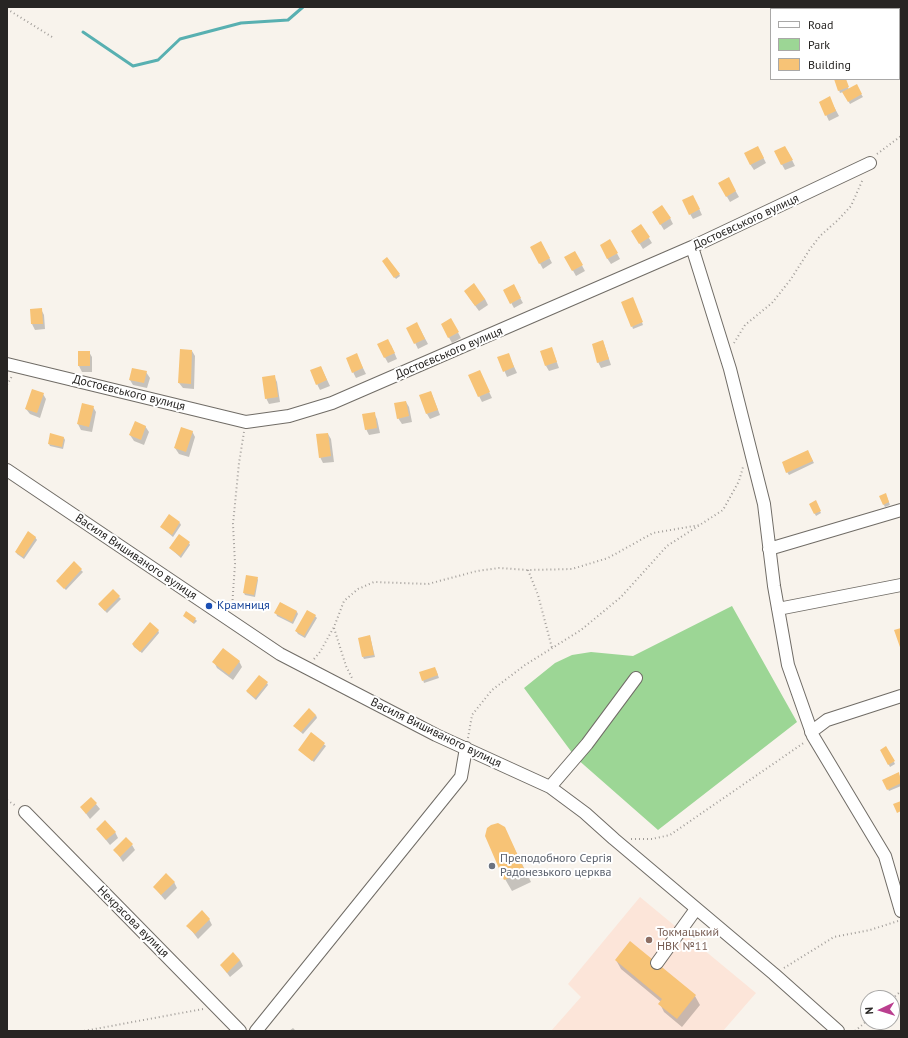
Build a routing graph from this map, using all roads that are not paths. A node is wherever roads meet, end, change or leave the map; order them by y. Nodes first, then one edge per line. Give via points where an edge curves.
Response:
1 (870, 163) road end
2 (692, 247) junction
3 (7, 364) edge
4 (7, 470) edge
5 (901, 510) edge
6 (769, 549) junction
7 (901, 586) edge
8 (778, 609) junction
9 (636, 678) dead end
10 (901, 696) edge
11 (812, 734) junction
12 (466, 748) junction
13 (550, 787) junction
14 (25, 812) dead end
15 (696, 909) junction
16 (901, 911) edge
17 (656, 963) dead end
18 (240, 1031) edge
19 (256, 1031) edge
20 (838, 1031) edge

1 - 2 street, Достоєвського вулиця
2 - 3 street, Достоєвського вулиця via 332,403 289,416 246,422
2 - 6 street via 730,369 764,504
4 - 12 street, Василя Вишиваного вулиця via 280,654
5 - 6 street
6 - 8 street
7 - 8 street
8 - 11 street via 788,664
9 - 13 street via 587,744
10 - 11 street via 827,720
11 - 16 street via 885,856
12 - 13 street, Василя Вишиваного вулиця
12 - 19 street via 461,777
13 - 15 street, Василя Вишиваного вулиця via 585,813
14 - 18 street, Некрасова вулиця
15 - 17 street
15 - 20 street, Василя Вишиваного вулиця

